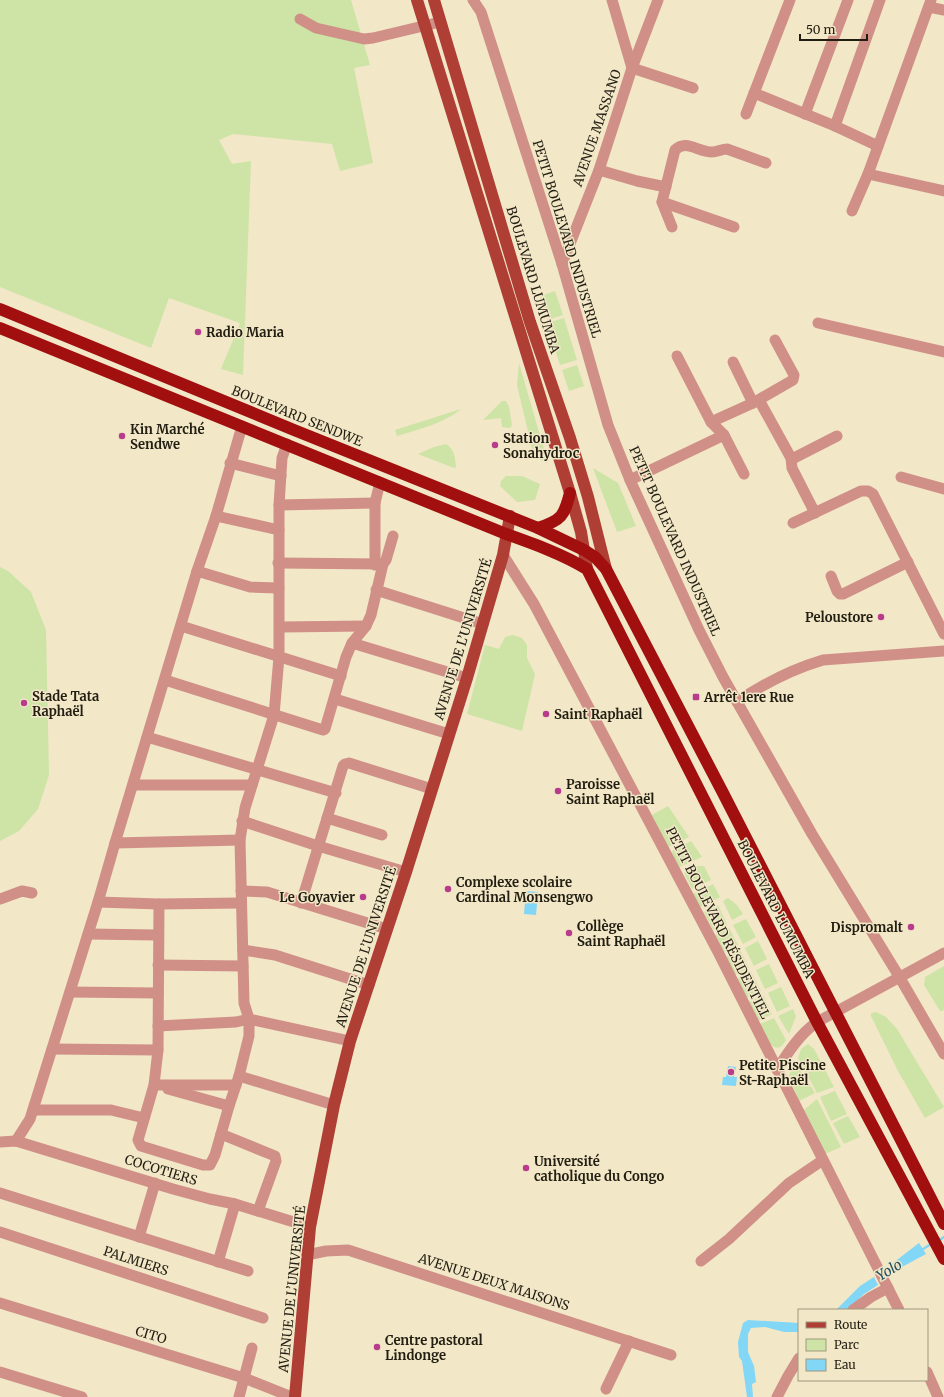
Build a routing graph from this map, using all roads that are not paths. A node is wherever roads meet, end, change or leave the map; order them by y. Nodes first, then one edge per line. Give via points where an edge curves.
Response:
1 (418, 0) edge
2 (434, 0) edge
3 (473, 0) edge
4 (612, 0) edge
5 (658, 0) edge
6 (790, 0) edge
7 (848, 0) edge
8 (880, 0) edge
9 (930, 3) edge
10 (944, 10) edge
11 (300, 19) dead end
12 (440, 22) junction
13 (425, 26) junction
14 (632, 68) junction
15 (693, 88) dead end
16 (754, 93) junction
17 (746, 114) dead end
18 (805, 114) junction
19 (835, 126) junction
20 (878, 146) junction
21 (766, 163) dead end
22 (599, 170) junction
23 (868, 174) junction
24 (666, 187) junction
25 (944, 191) edge
26 (662, 202) junction
27 (852, 211) dead end
28 (672, 227) dead end
29 (734, 227) dead end
30 (562, 264) junction
31 (0, 309) edge
32 (818, 323) dead end
33 (0, 328) edge
34 (775, 340) dead end
35 (944, 352) edge
36 (677, 356) dead end
37 (733, 362) dead end
38 (756, 401) junction
39 (711, 422) junction
40 (242, 426) junction
41 (724, 435) junction
42 (837, 436) dead end
43 (286, 444) junction
44 (791, 458) junction
45 (230, 463) junction
46 (744, 474) dead end
47 (281, 476) junction
48 (901, 477) dead end
49 (630, 480) junction
50 (380, 482) junction
51 (944, 489) edge
52 (570, 493) junction
53 (375, 503) junction
54 (279, 505) junction
55 (815, 513) junction
56 (216, 516) junction
57 (510, 516) junction
58 (793, 523) dead end
59 (538, 528) junction
60 (279, 530) junction
61 (506, 534) junction
62 (393, 536) dead end
63 (584, 550) junction
64 (503, 555) junction
65 (908, 562) junction
66 (278, 563) junction
67 (379, 564) junction
68 (587, 569) junction
69 (606, 569) junction
70 (197, 571) junction
71 (831, 576) dead end
72 (279, 588) junction
73 (376, 590) junction
74 (483, 624) junction
75 (181, 626) junction
76 (366, 626) junction
77 (280, 627) junction
78 (944, 634) edge
79 (352, 643) junction
80 (944, 651) edge
81 (279, 657) junction
82 (341, 676) junction
83 (467, 678) junction
84 (165, 680) junction
85 (335, 698) junction
86 (738, 702) junction
87 (274, 715) junction
88 (449, 734) junction
89 (147, 737) junction
90 (258, 770) junction
91 (133, 785) junction
92 (252, 785) junction
93 (432, 789) junction
94 (336, 793) junction
95 (327, 818) junction
96 (242, 821) junction
97 (382, 835) dead end
98 (240, 840) junction
99 (115, 843) junction
100 (318, 846) junction
101 (406, 872) junction
102 (241, 891) junction
103 (32, 894) dead end
104 (0, 899) edge
105 (98, 902) junction
106 (241, 903) junction
107 (301, 903) junction
108 (159, 904) junction
109 (387, 929) junction
110 (88, 934) junction
111 (158, 936) junction
112 (243, 950) junction
113 (944, 953) edge
114 (158, 965) junction
115 (243, 966) junction
116 (900, 978) junction
117 (368, 985) junction
118 (70, 992) junction
119 (158, 993) junction
120 (835, 1012) junction
121 (249, 1019) junction
122 (817, 1022) junction
123 (158, 1026) junction
124 (350, 1041) junction
125 (52, 1050) junction
126 (158, 1050) junction
127 (944, 1054) edge
128 (777, 1070) junction
129 (238, 1080) junction
130 (154, 1084) junction
131 (334, 1105) junction
132 (229, 1106) junction
133 (33, 1110) junction
134 (144, 1118) junction
135 (221, 1134) junction
136 (16, 1141) junction
137 (0, 1142) edge
138 (823, 1160) junction
139 (155, 1183) junction
140 (0, 1193) edge
141 (235, 1204) junction
142 (258, 1211) junction
143 (941, 1219) edge
144 (304, 1226) junction
145 (0, 1232) edge
146 (139, 1237) junction
147 (307, 1255) junction
148 (943, 1258) edge
149 (701, 1261) dead end
150 (218, 1262) junction
151 (248, 1271) dead end
152 (887, 1285) junction
153 (0, 1302) edge
154 (854, 1309) edge
155 (899, 1309) edge
156 (263, 1318) dead end
157 (629, 1342) junction
158 (252, 1348) dead end
159 (671, 1355) dead end
160 (798, 1360) edge
161 (0, 1372) edge
162 (928, 1374) edge
163 (244, 1378) junction
164 (606, 1389) dead end
165 (82, 1397) edge
166 (239, 1397) edge
167 (292, 1397) edge
168 (295, 1397) edge
169 (777, 1397) edge
170 (938, 1397) edge

1 - 13 main road, BOULEVARD LUMUMBA
2 - 12 main road, BOULEVARD LUMUMBA
3 - 30 street, PETIT BOULEVARD INDUSTRIEL via 481,12
4 - 14 street
5 - 14 street, AVENUE MASSANO
6 - 16 street
7 - 18 street
8 - 19 street
9 - 10 street
9 - 20 street
11 - 13 street via 316,28 364,39
12 - 13 street
12 - 69 main road, BOULEVARD LUMUMBA via 523,298 570,438
13 - 52 main road, BOULEVARD LUMUMBA
14 - 15 street
14 - 22 street, AVENUE MASSANO
16 - 17 street
16 - 18 street
18 - 19 street
19 - 20 street
20 - 23 street
21 - 24 street via 727,149 710,152 680,146 675,150
22 - 24 street
22 - 30 street, AVENUE MASSANO
23 - 25 street
23 - 27 street
24 - 26 street
26 - 28 street
26 - 29 street
30 - 49 street, PETIT BOULEVARD INDUSTRIEL via 608,425
31 - 57 highway, BOULEVARD SENDWE
32 - 35 street
33 - 40 highway
34 - 38 street via 794,378
36 - 39 street
37 - 38 street
38 - 39 street
38 - 44 street
39 - 41 street
40 - 43 highway
40 - 45 street
41 - 46 street
41 - 49 street
42 - 44 street
43 - 47 street
43 - 50 highway
44 - 55 street via 792,468
45 - 47 street
45 - 56 street
47 - 54 street
48 - 51 street
49 - 86 street, PETIT BOULEVARD INDUSTRIEL via 699,630
50 - 53 street
50 - 61 highway
52 - 59 highway via 566,510 561,517
52 - 63 main road, BOULEVARD LUMUMBA
53 - 54 street
53 - 67 street
54 - 60 street
55 - 58 street
55 - 65 street via 868,491 873,494
56 - 60 street
56 - 70 street
57 - 59 highway, BOULEVARD SENDWE
57 - 61 main road, AVENUE DE L’UNIVERSITÉ
59 - 63 highway, BOULEVARD SENDWE
60 - 66 street
61 - 64 main road, AVENUE DE L’UNIVERSITÉ
61 - 68 highway via 573,560
62 - 67 street via 386,560
63 - 68 main road, BOULEVARD LUMUMBA
63 - 69 highway, BOULEVARD LUMUMBA
64 - 74 main road, AVENUE DE L’UNIVERSITÉ
64 - 128 street, PETIT BOULEVARD RÉSIDENTIEL via 534,604 717,950
65 - 71 street via 843,594 837,591
65 - 78 street
66 - 67 street
66 - 72 street
67 - 73 street
68 - 122 highway, BOULEVARD LUMUMBA
69 - 120 highway, BOULEVARD LUMUMBA
70 - 72 street via 250,587
70 - 75 street
72 - 77 street
73 - 74 street
73 - 76 street
74 - 83 main road, AVENUE DE L’UNIVERSITÉ
75 - 81 street
75 - 84 street
76 - 77 street
76 - 79 street
77 - 81 street
79 - 82 street
79 - 83 street
80 - 86 street via 823,660 777,678
81 - 82 street
81 - 87 street
82 - 85 street
83 - 88 main road, AVENUE DE L’UNIVERSITÉ
84 - 87 street
84 - 89 street
85 - 87 street via 323,730
85 - 88 street
86 - 116 street, PETIT BOULEVARD INDUSTRIEL via 812,834
87 - 90 street
88 - 93 main road, AVENUE DE L’UNIVERSITÉ
89 - 90 street
89 - 91 street
90 - 92 street
90 - 94 street
91 - 92 street
91 - 99 street
92 - 96 street
93 - 94 street via 345,764
93 - 101 main road, AVENUE DE L’UNIVERSITÉ
94 - 95 street
95 - 97 street
95 - 100 street
96 - 98 street
96 - 100 street
98 - 99 street
98 - 102 street
99 - 105 street
100 - 101 street
100 - 107 street
101 - 109 main road, AVENUE DE L’UNIVERSITÉ
102 - 106 street
102 - 107 street via 267,892
103 - 104 street via 22,891
105 - 108 street
105 - 110 street
106 - 108 street
106 - 112 street
107 - 109 street
108 - 111 street
109 - 117 main road, AVENUE DE L’UNIVERSITÉ
110 - 111 street
110 - 118 street
111 - 114 street
112 - 115 street
112 - 117 street via 276,955
113 - 116 street
114 - 115 street
114 - 119 street
115 - 121 street via 244,1003
116 - 120 street
116 - 127 street, PETIT BOULEVARD INDUSTRIEL
117 - 124 main road, AVENUE DE L’UNIVERSITÉ
118 - 119 street
118 - 125 street
119 - 123 street
120 - 122 street
120 - 143 highway, BOULEVARD LUMUMBA
121 - 123 street
121 - 124 street
121 - 129 street via 249,1036
122 - 128 street via 802,1034
122 - 148 highway, BOULEVARD LUMUMBA
123 - 126 street
124 - 131 main road, AVENUE DE L’UNIVERSITÉ
125 - 126 street
125 - 133 street
126 - 130 street
128 - 138 street, PETIT BOULEVARD RÉSIDENTIEL
129 - 130 street
129 - 131 street
129 - 132 street
130 - 132 street
130 - 134 street
131 - 144 main road, AVENUE DE L’UNIVERSITÉ
132 - 135 street
133 - 134 street via 111,1110
133 - 136 street via 28,1124
134 - 135 street via 138,1140 141,1146 203,1165 212,1163
135 - 142 street via 275,1156 276,1161
136 - 137 street
136 - 139 street, COCOTIERS
138 - 149 street via 789,1183 729,1239
138 - 152 street, PETIT BOULEVARD RÉSIDENTIEL
139 - 141 street, COCOTIERS
139 - 146 street
140 - 146 street
141 - 142 street, COCOTIERS
141 - 150 street
142 - 144 street, COCOTIERS
144 - 147 main road, AVENUE DE L’UNIVERSITÉ
145 - 156 street, PALMIERS
146 - 150 street
147 - 157 street, AVENUE DEUX MAISONS via 348,1250
147 - 168 main road, AVENUE DE L’UNIVERSITÉ
150 - 151 street
152 - 154 street
152 - 155 street, PETIT BOULEVARD RÉSIDENTIEL
153 - 163 street, CITO
157 - 159 street, AVENUE DEUX MAISONS
157 - 164 street
158 - 163 street
160 - 169 street
161 - 165 street
162 - 170 street
163 - 166 street
163 - 167 street, CITO

